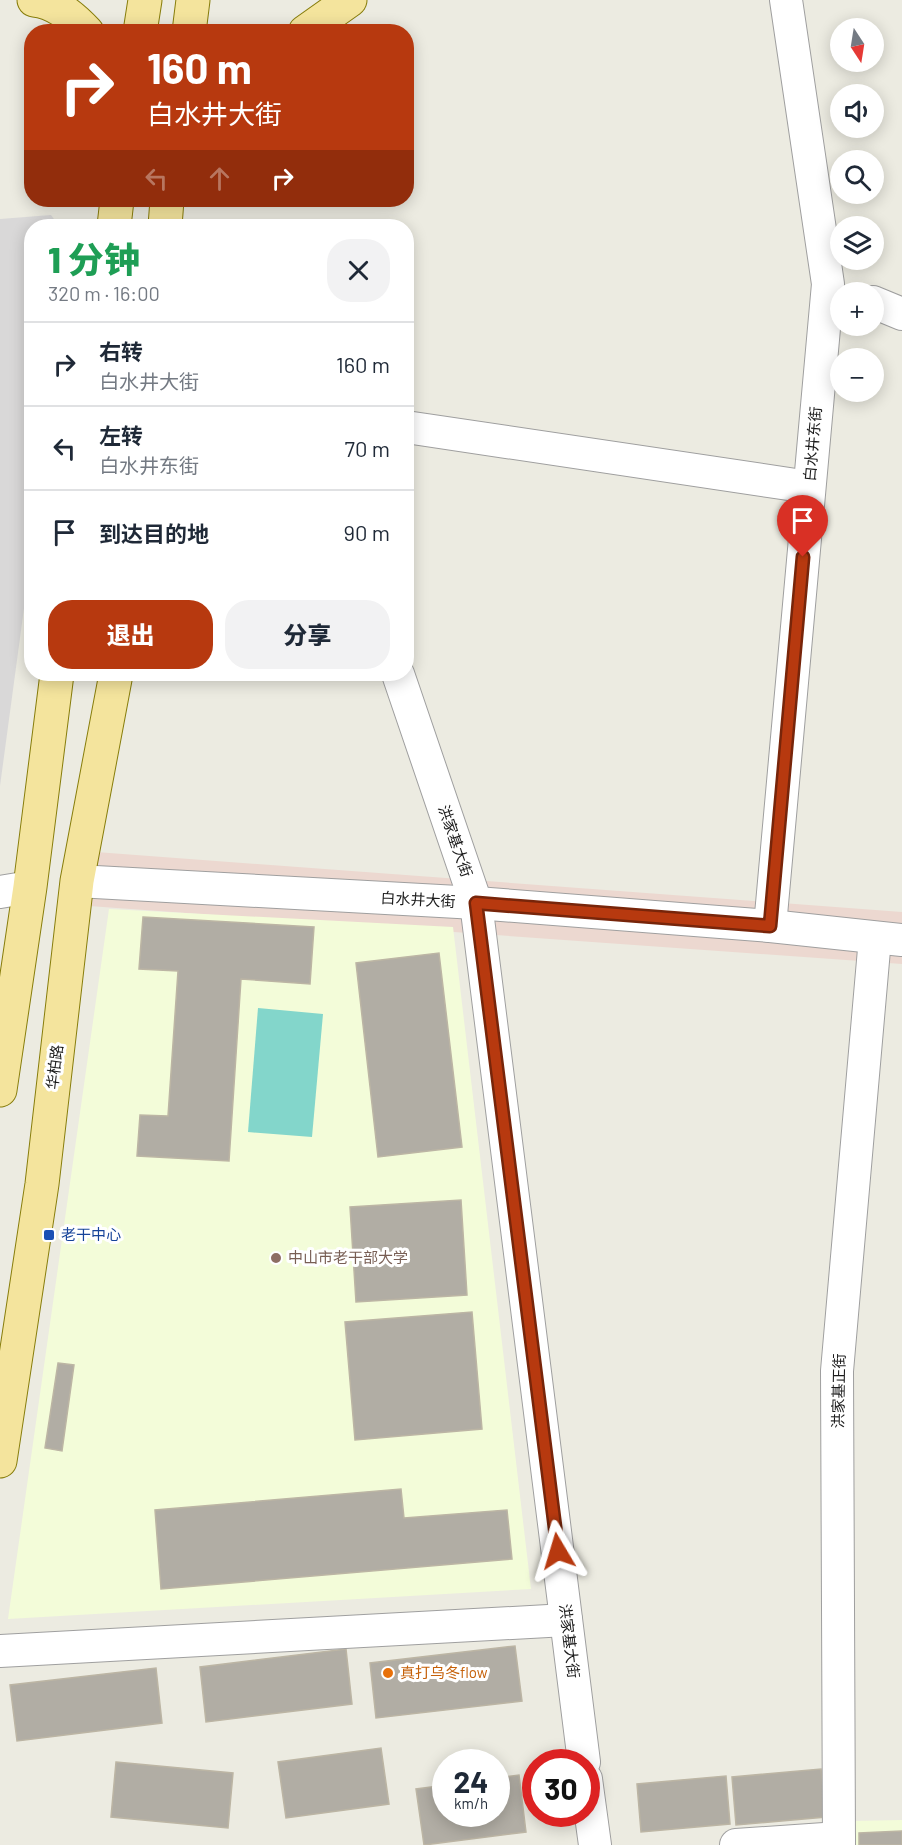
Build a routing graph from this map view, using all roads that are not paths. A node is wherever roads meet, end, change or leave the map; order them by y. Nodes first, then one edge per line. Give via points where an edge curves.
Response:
1 (33, 0) edge
2 (145, 0) edge
3 (193, 0) edge
4 (350, 0) edge
5 (786, 0) edge
6 (80, 24) edge
7 (141, 24) edge
8 (190, 24) edge
9 (316, 24) edge
10 (838, 282) edge
11 (884, 307) edge
12 (902, 314) edge
13 (832, 336) edge
14 (414, 428) edge
15 (809, 488) junction
16 (56, 681) edge
17 (116, 681) edge
18 (400, 681) edge
19 (76, 881) junction
20 (15, 890) edge
21 (476, 903) junction
22 (770, 926) junction
23 (888, 939) edge
24 (0, 1090) edge
25 (0, 1461) edge
26 (567, 1620) junction
27 (0, 1651) edge
28 (582, 1749) edge
29 (593, 1827) edge
30 (839, 1842) edge
31 (595, 1845) edge
32 (736, 1845) edge

1 - 6 main road via 44,1
2 - 7 main road
3 - 8 main road
4 - 9 main road
5 - 10 street, 白水井东街
11 - 12 street
13 - 15 street, 白水井东街
14 - 15 street
15 - 22 street, 白水井东街
16 - 20 main road
17 - 19 main road, 华柏路
18 - 21 street, 洪家基大街
19 - 21 street, 白水井大街
19 - 25 main road, 华柏路 via 42,1184
20 - 24 main road
21 - 22 street, 白水井大街
21 - 26 street, 洪家基大街
22 - 23 street, 白水井大街
23 - 30 street, 洪家基正街 via 837,1371
26 - 27 street
26 - 28 street, 洪家基大街
29 - 31 street
30 - 32 street

